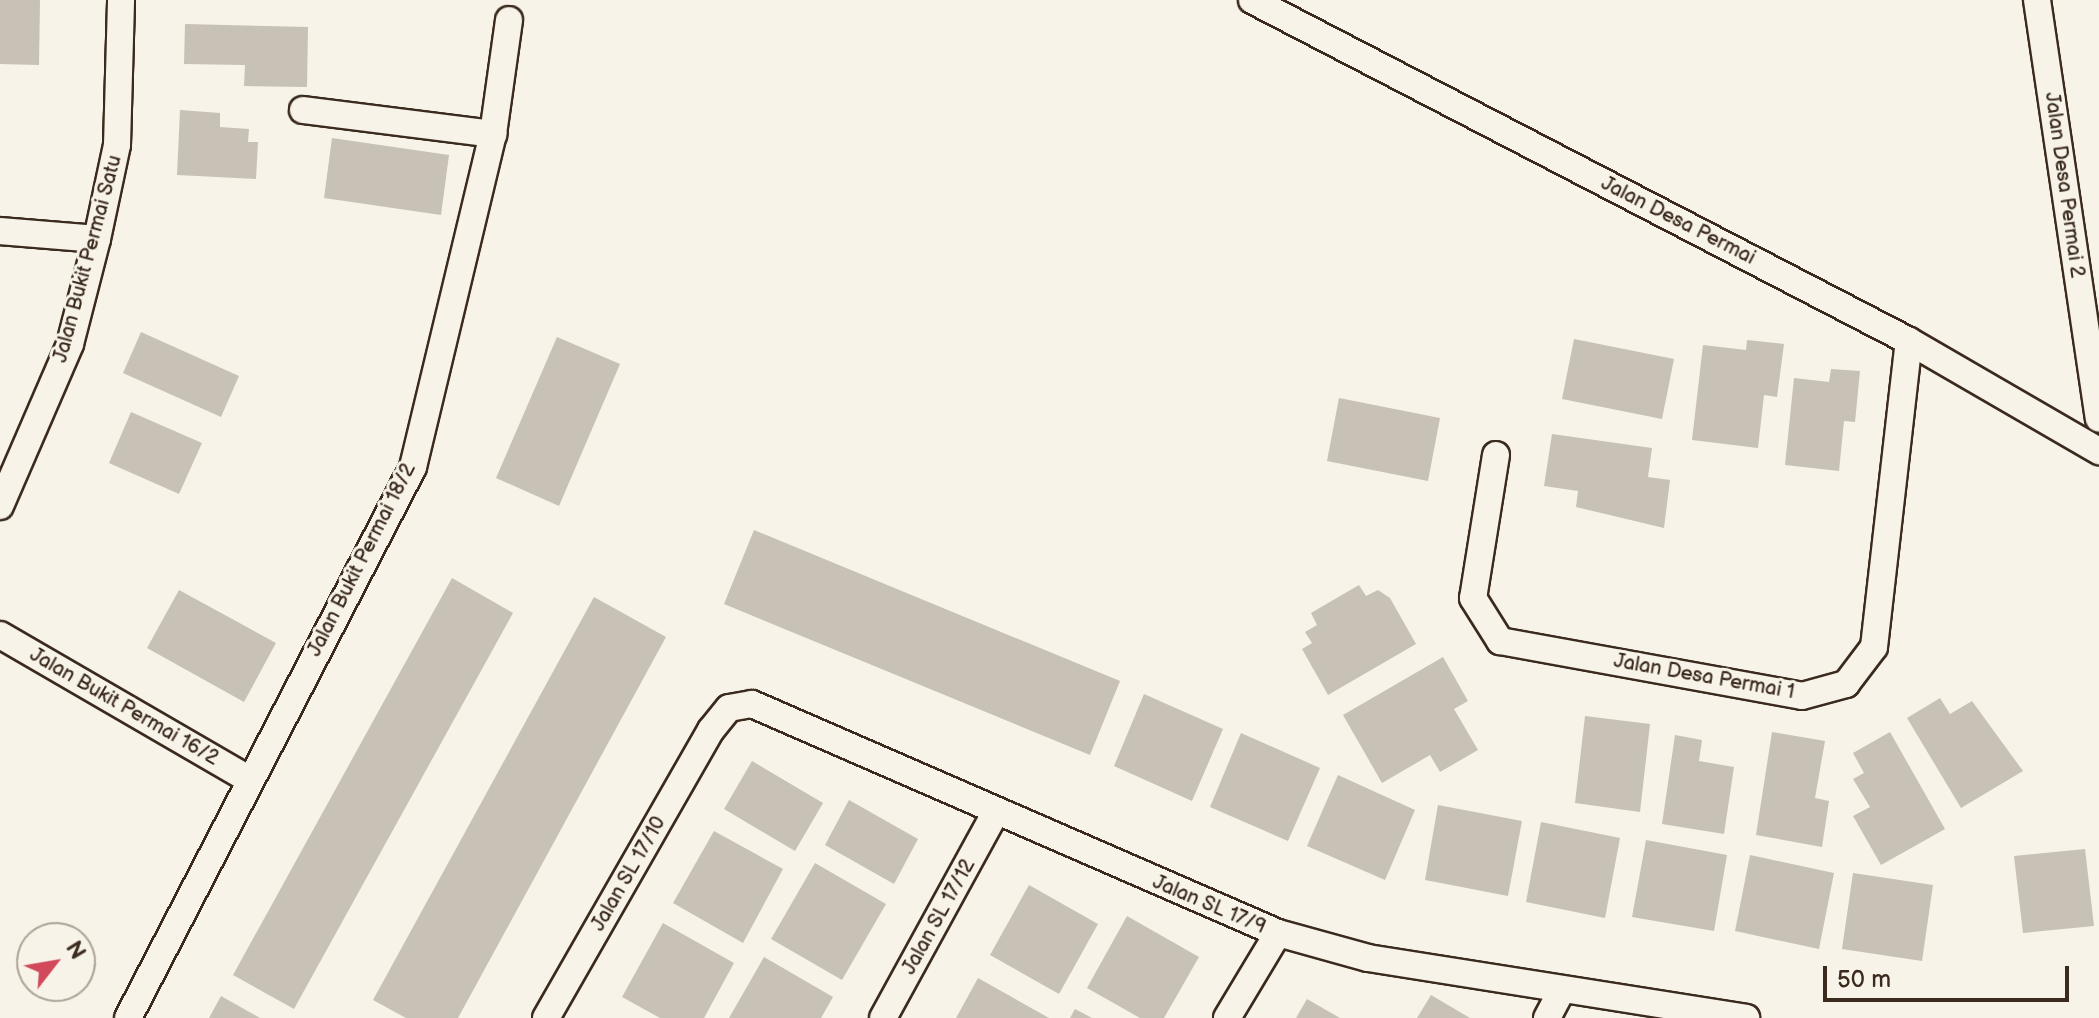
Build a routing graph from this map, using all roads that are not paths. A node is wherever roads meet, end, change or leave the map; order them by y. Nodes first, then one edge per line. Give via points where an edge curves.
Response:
1 (121, 0) edge
2 (1252, 0) edge
3 (2037, 0) edge
4 (509, 20) dead end
5 (303, 110) dead end
6 (493, 134) junction
7 (0, 231) edge
8 (97, 239) junction
9 (1909, 341) junction
10 (2099, 418) edge
11 (2099, 451) edge
12 (1496, 455) dead end
13 (0, 506) edge
14 (0, 635) edge
15 (711, 730) joint
16 (248, 779) junction
17 (994, 815) junction
18 (1278, 933) junction
19 (1562, 990) junction
20 (128, 1018) edge
21 (546, 1018) edge
22 (883, 1018) edge
23 (1227, 1018) edge
24 (1547, 1018) edge
25 (1746, 1018) edge

1 - 8 street, Jalan Bukit Permai Satu via 117,145
2 - 9 street, Jalan Desa Permai
3 - 10 street, Jalan Desa Permai 2
4 - 6 street, Jalan Bukit Permai 18/2
5 - 6 street
6 - 16 street, Jalan Bukit Permai 18/2 via 413,467
7 - 8 street
8 - 13 street, Jalan Bukit Permai Satu via 70,344
9 - 11 street, Jalan Desa Permai
9 - 12 street, Jalan Desa Permai 1 via 1874,647 1846,684 1802,696 1500,641 1473,598
14 - 16 street, Jalan Bukit Permai 16/2
15 - 17 street, Jalan SL 17/9 via 729,708 764,707
15 - 21 street, Jalan SL 17/10
16 - 20 street, Jalan Bukit Permai 18/2
17 - 18 street, Jalan SL 17/9
17 - 22 street, Jalan SL 17/12
18 - 19 street, Jalan SL 17/9 via 1368,958
18 - 23 street
19 - 24 street
19 - 25 street, Jalan SL 17/9

